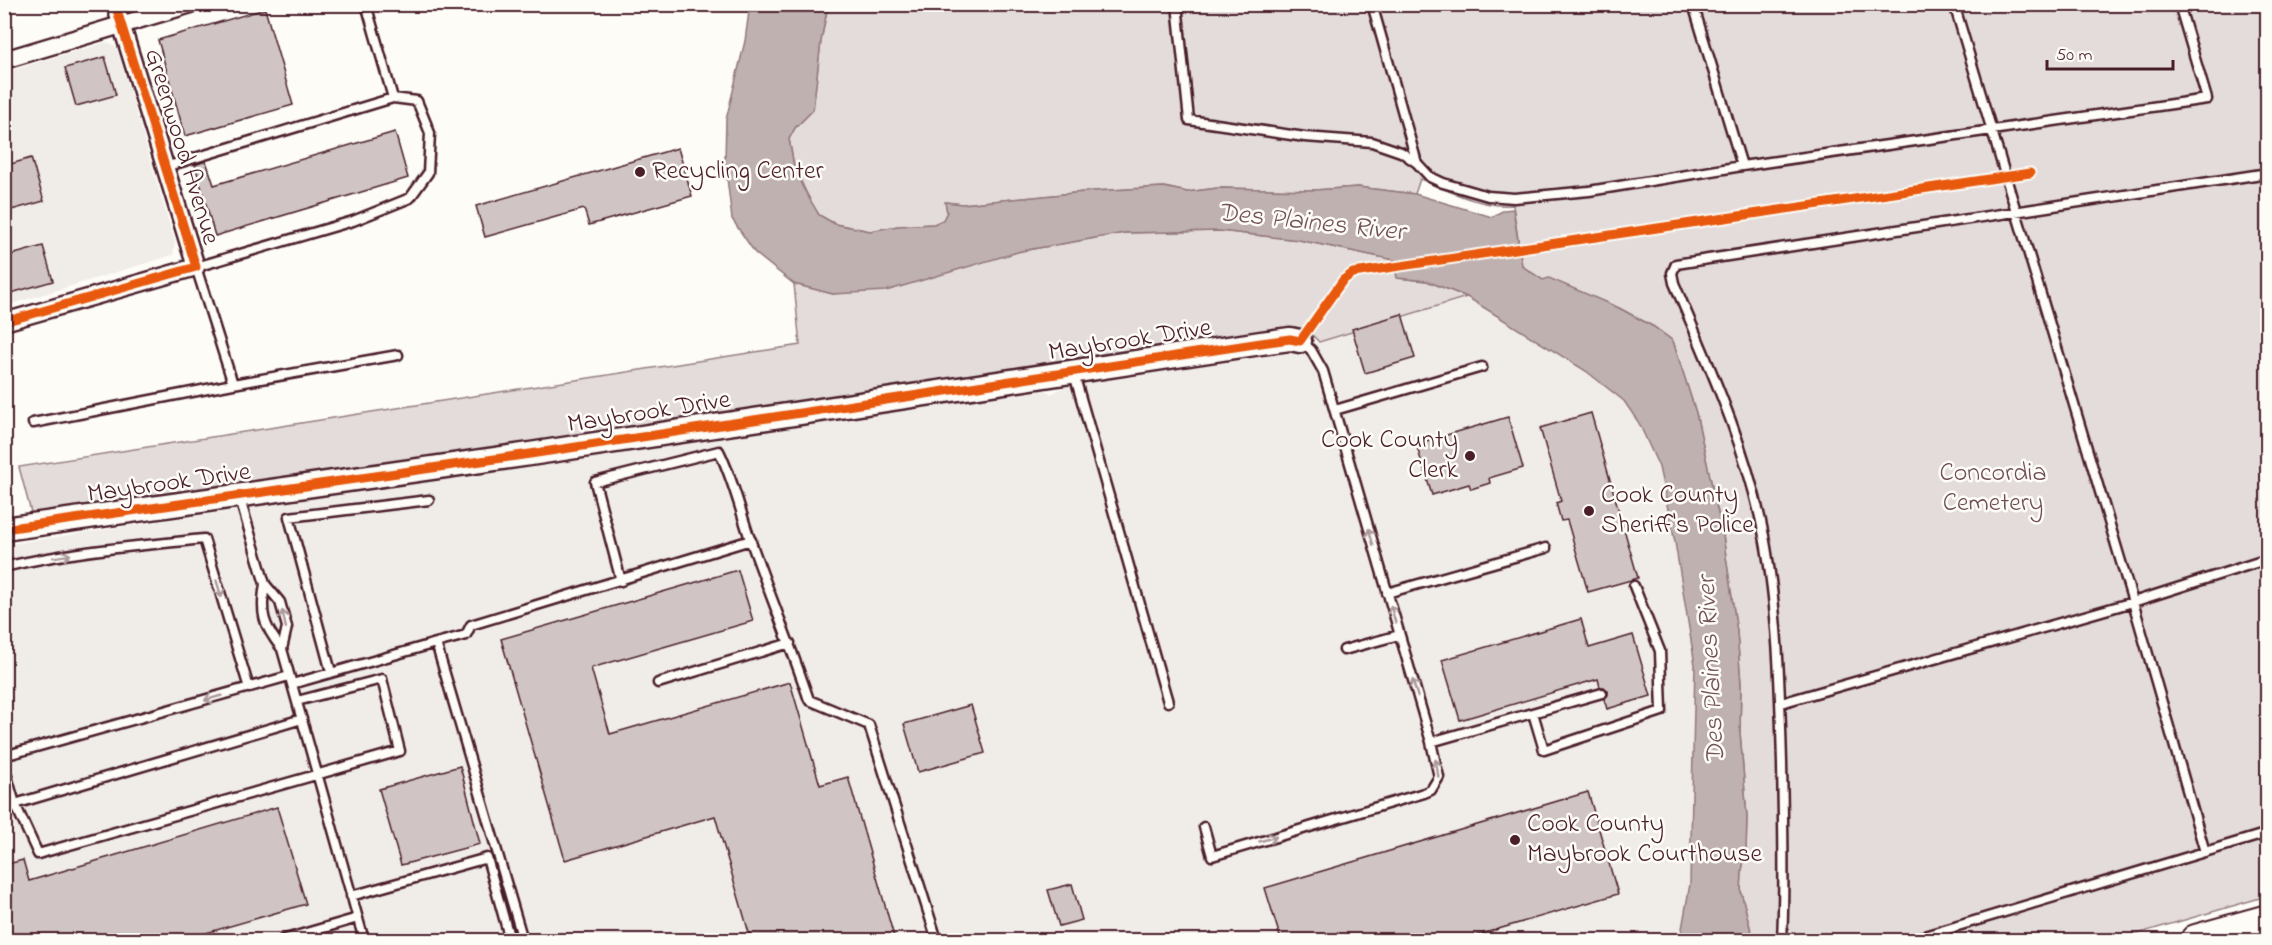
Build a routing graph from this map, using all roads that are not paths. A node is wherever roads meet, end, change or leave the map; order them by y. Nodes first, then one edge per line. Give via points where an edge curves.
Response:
1 (115, 4) edge
2 (190, 4) edge
3 (366, 4) edge
4 (1177, 4) edge
5 (1372, 4) edge
6 (1693, 4) edge
7 (1954, 4) edge
8 (2179, 4) edge
9 (122, 25) junction
10 (4, 60) edge
11 (393, 98) junction
12 (1991, 130) junction
13 (1417, 163) junction
14 (1742, 166) junction
15 (165, 167) junction
16 (2268, 173) edge
17 (2017, 211) junction
18 (196, 267) junction
19 (4, 322) edge
20 (1300, 341) joint
21 (398, 355) dead end
22 (1482, 367) dead end
23 (1073, 371) junction
24 (233, 384) junction
25 (1335, 410) junction
26 (33, 423) dead end
27 (239, 496) junction
28 (429, 500) dead end
29 (4, 529) edge
30 (751, 540) junction
31 (1546, 548) dead end
32 (2268, 559) edge
33 (4, 567) edge
34 (621, 581) junction
35 (265, 584) junction
36 (1634, 586) dead end
37 (1387, 593) junction
38 (2133, 602) junction
39 (1399, 634) junction
40 (436, 643) junction
41 (790, 643) junction
42 (282, 649) junction
43 (1344, 650) dead end
44 (331, 672) junction
45 (291, 680) junction
46 (658, 684) dead end
47 (249, 688) junction
48 (1602, 693) dead end
49 (297, 701) junction
50 (1168, 702) dead end
51 (1781, 703) junction
52 (1533, 713) junction
53 (302, 719) junction
54 (1431, 742) junction
55 (4, 756) edge
56 (4, 766) edge
57 (317, 775) junction
58 (15, 804) junction
59 (1204, 827) dead end
60 (2268, 833) edge
61 (2205, 852) junction
62 (351, 896) junction
63 (358, 918) junction
64 (2268, 920) edge
65 (282, 940) edge
66 (364, 940) edge
67 (510, 940) edge
68 (523, 940) edge
69 (937, 940) edge
70 (1782, 940) edge
71 (1911, 940) edge
72 (2196, 940) edge

1 - 9 street, Greenwood Avenue
2 - 9 street
3 - 11 lane
4 - 13 lane via 1188,120 1372,142 1395,149
5 - 13 lane
6 - 14 lane
7 - 12 lane
8 - 12 lane via 2208,99
9 - 10 street
9 - 15 street, Greenwood Avenue
11 - 15 lane
11 - 18 lane via 417,101 429,133 428,173 410,198 353,221
12 - 14 lane
12 - 17 lane
13 - 14 lane via 1430,177 1443,183 1488,196 1514,198 1588,191
15 - 18 street, Greenwood Avenue
16 - 17 lane
17 - 38 lane
17 - 51 lane via 1676,264 1672,273 1674,283 1729,412 1764,534
18 - 19 street
18 - 24 lane
20 - 23 street, Maybrook Drive via 1290,339
20 - 25 lane via 1317,358
21 - 24 lane
22 - 25 lane
23 - 27 street, Maybrook Drive
23 - 50 lane
24 - 26 lane
37 -> 25 lane
27 - 29 street, Maybrook Drive
27 - 35 lane
28 - 44 lane via 289,517
30 - 34 lane
30 - 34 lane via 719,452 595,482
30 - 41 lane
31 - 37 lane
32 - 38 lane
33 -> 47 lane via 110,548 204,539
34 - 40 lane via 471,625 466,635
35 - 42 lane via 263,616 268,632
42 -> 35 lane via 287,627 280,602
36 - 52 lane via 1660,651 1662,711 1544,750
39 -> 37 lane
38 - 51 lane
38 - 61 lane
39 - 43 lane
54 -> 39 lane
40 - 44 lane
40 - 68 lane
41 - 46 lane
41 - 69 lane via 809,700 869,725
42 - 45 lane
44 - 45 lane
45 - 47 lane
45 - 49 lane
47 -> 55 lane
48 - 52 lane
49 - 53 lane
49 - 57 lane via 382,679 400,751
51 - 70 lane via 1785,887
52 - 54 lane
53 - 57 lane
53 - 58 lane
59 -> 54 lane via 1212,856 1431,790 1439,777
56 - 58 lane
57 - 58 lane via 38,854
57 - 62 lane
60 - 61 lane
61 - 71 lane
62 - 63 lane
62 - 67 lane via 487,858
63 - 65 lane
63 - 66 lane
64 - 72 highway

